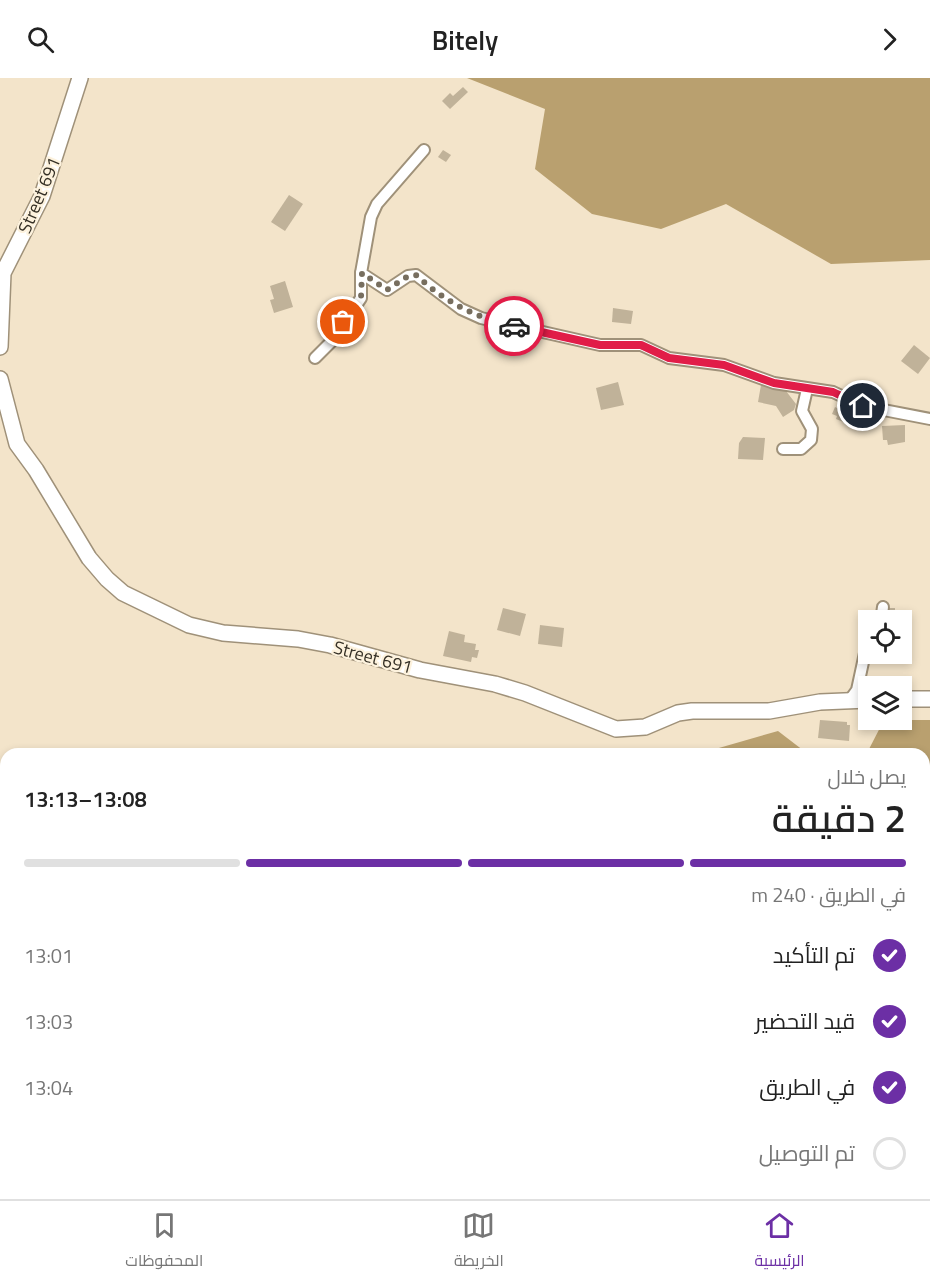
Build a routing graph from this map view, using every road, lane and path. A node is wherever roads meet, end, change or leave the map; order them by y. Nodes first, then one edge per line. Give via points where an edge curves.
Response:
1 (80, 78) edge
2 (424, 150) dead end
3 (362, 273) junction
4 (0, 347) edge
5 (315, 358) dead end
6 (0, 379) edge
7 (807, 389) junction
8 (930, 419) edge
9 (783, 449) dead end
10 (883, 607) dead end
11 (883, 610) edge
12 (863, 664) edge
13 (912, 699) edge
14 (930, 699) edge
15 (849, 700) junction
16 (858, 700) edge

1 - 4 main road, Street 691 via 42,196 3,273
2 - 3 street via 377,204 371,217
3 - 5 street via 361,298 332,341
3 - 7 street via 387,290 416,275 461,309 481,318 600,345 641,345 669,358 724,365 774,383
6 - 15 main road, Street 691 via 17,444 89,558 123,593 189,625 223,633 330,645 420,670 495,684 616,729 645,726 692,711 769,711
7 - 8 street via 833,392 863,406
7 - 9 street via 802,411 812,429 812,440 801,449
10 - 11 street
12 - 15 street via 857,690
13 - 14 main road
15 - 16 main road, Street 691

